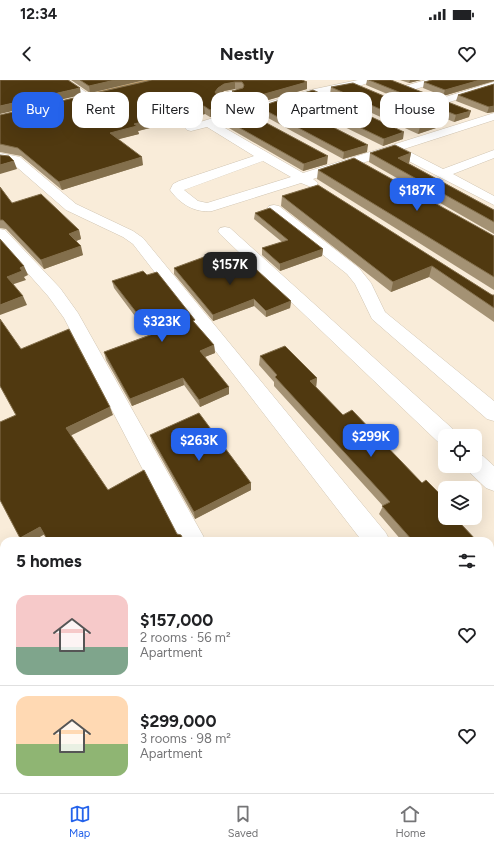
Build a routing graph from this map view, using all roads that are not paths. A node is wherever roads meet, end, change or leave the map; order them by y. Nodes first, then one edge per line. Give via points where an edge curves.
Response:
1 (436, 80) edge
2 (68, 82) edge
3 (494, 85) edge
4 (368, 86) edge
5 (83, 92) edge
6 (314, 92) edge
7 (420, 92) edge
8 (457, 107) edge
9 (472, 112) edge
10 (491, 119) edge
11 (210, 123) joint
12 (203, 125) edge
13 (449, 126) edge
14 (455, 128) junction
15 (404, 134) edge
16 (418, 140) junction
17 (367, 145) edge
18 (387, 150) junction
19 (494, 154) edge
20 (0, 157) edge
21 (264, 157) junction
22 (327, 157) edge
23 (347, 163) junction
24 (367, 168) edge
25 (442, 174) junction
26 (304, 179) junction
27 (324, 191) edge
28 (494, 201) edge
29 (274, 209) edge
30 (225, 231) dead end
31 (0, 233) edge
32 (494, 413) edge
33 (438, 429) edge
34 (482, 470) edge
35 (494, 481) edge
36 (191, 537) edge
37 (374, 537) edge

1 - 7 street via 405,86
2 - 5 lane
3 - 8 street via 439,100
4 - 6 street via 353,85
9 - 10 street
10 - 14 street
11 - 12 street
11 - 21 street
13 - 14 street
14 - 16 street
15 - 16 street
16 - 18 street
17 - 18 street
18 - 23 street
18 - 25 street
19 - 25 street
20 - 37 street via 16,160 71,207 128,234 138,242
21 - 26 street
21 - 26 street via 184,184 177,190 196,206 206,209
22 - 23 street
23 - 24 street
23 - 26 street
25 - 28 street
26 - 27 street
29 - 32 street via 353,271 363,283 378,315
30 - 33 street
31 - 36 street via 54,292 72,317
34 - 35 street

